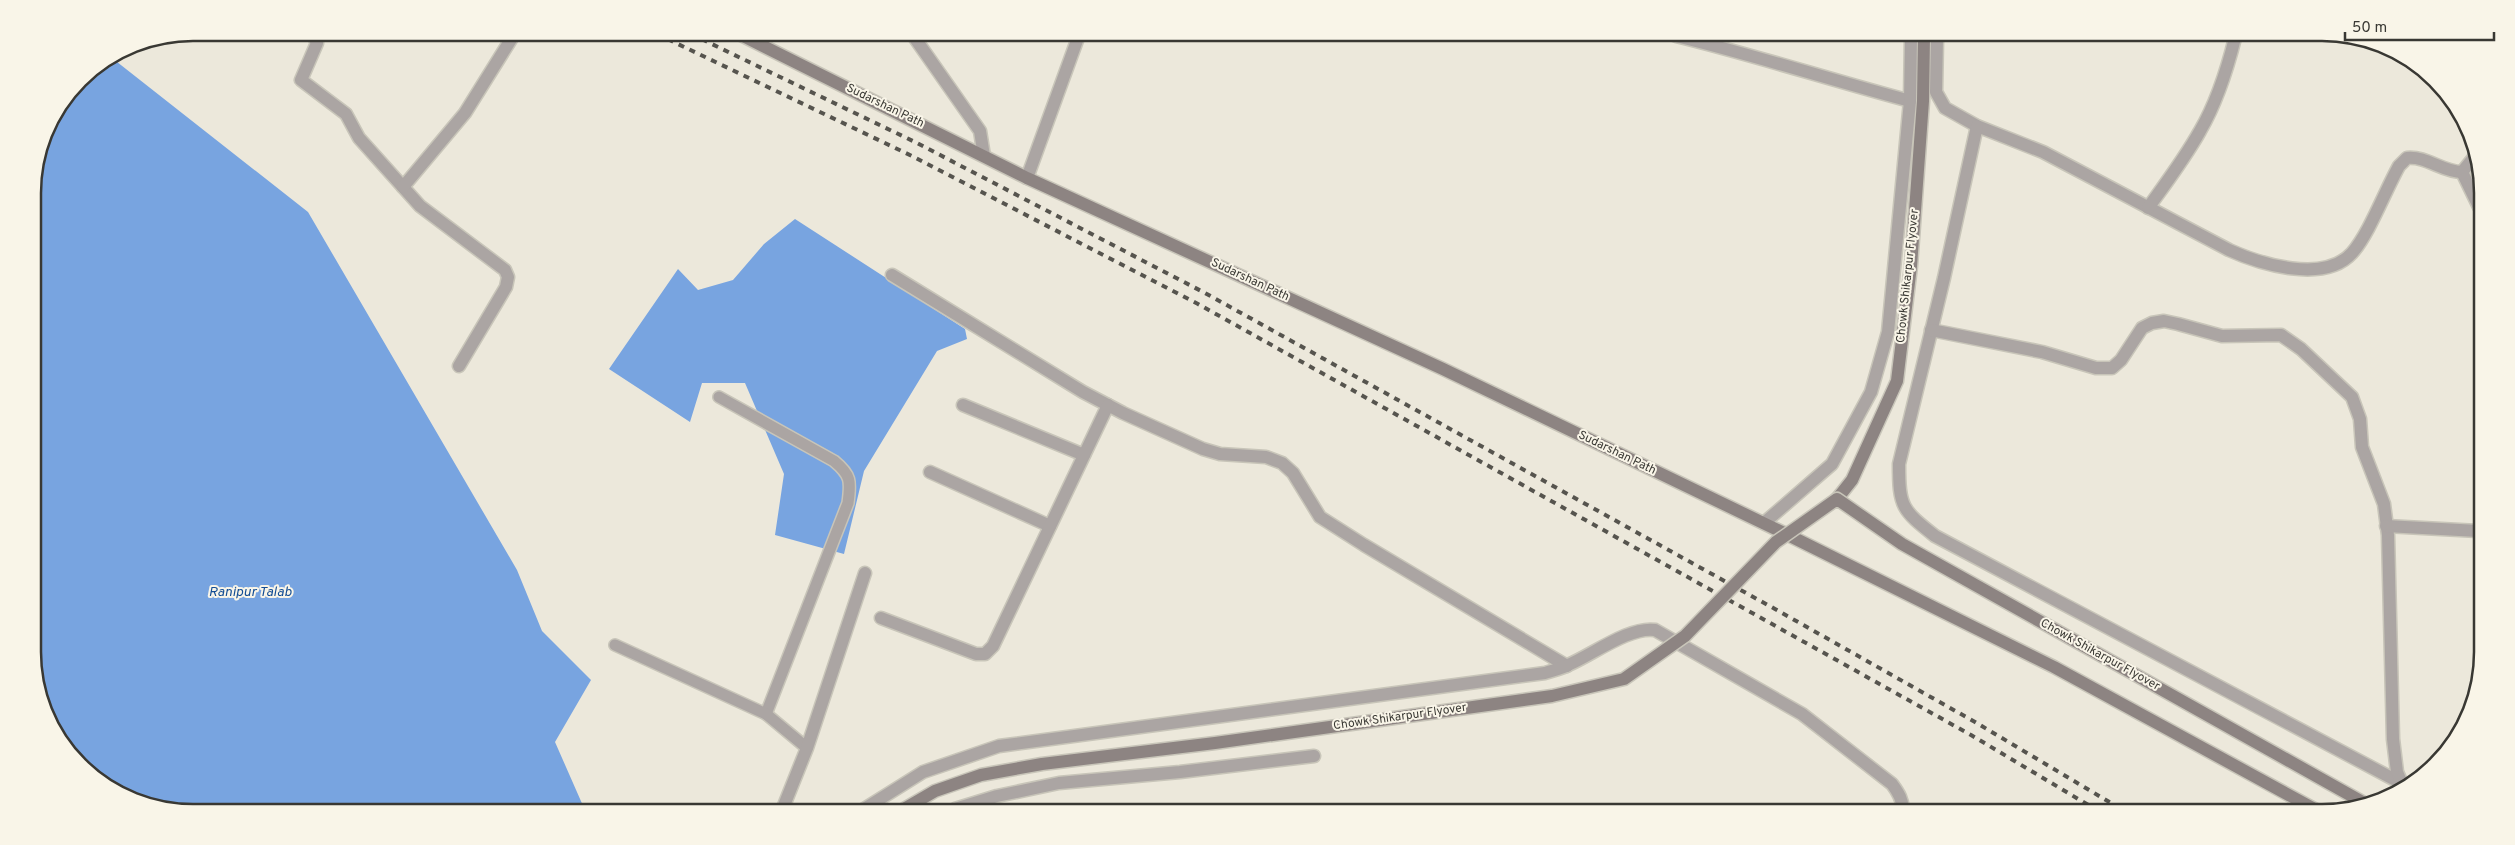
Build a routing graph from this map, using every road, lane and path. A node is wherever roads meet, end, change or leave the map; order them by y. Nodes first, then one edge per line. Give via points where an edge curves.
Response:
1 (316, 41) edge
2 (511, 41) edge
3 (752, 41) edge
4 (917, 41) edge
5 (1077, 41) edge
6 (1698, 41) edge
7 (1911, 41) edge
8 (1924, 41) edge
9 (1937, 41) edge
10 (2234, 41) edge
11 (1910, 101) junction
12 (1977, 126) junction
13 (984, 156) junction
14 (2470, 162) edge
15 (2462, 172) junction
16 (1027, 178) junction
17 (403, 187) junction
18 (2474, 197) edge
19 (2148, 208) junction
20 (892, 275) dead end
21 (1931, 330) junction
22 (459, 366) dead end
23 (718, 397) dead end
24 (962, 405) dead end
25 (1108, 405) junction
26 (1084, 455) junction
27 (930, 472) dead end
28 (1837, 500) junction
29 (1764, 523) junction
30 (1050, 526) junction
31 (2386, 526) junction
32 (2474, 531) edge
33 (865, 573) dead end
34 (881, 618) dead end
35 (615, 645) dead end
36 (1567, 666) junction
37 (766, 714) junction
38 (807, 748) junction
39 (1314, 756) dead end
40 (2401, 781) edge
41 (2398, 783) edge
42 (2358, 799) edge
43 (1902, 803) edge
44 (2304, 803) edge
45 (786, 804) edge
46 (872, 804) edge
47 (913, 804) edge
48 (972, 804) edge

1 - 17 street via 301,80 346,114 359,138
2 - 17 street via 465,113
3 - 13 main road, Sudarshan Path
4 - 13 street via 980,131
5 - 16 street
6 - 11 street
7 - 11 street
8 - 28 main road, Chowk Shikarpur Flyover via 1923,101 1911,266 1896,381 1852,480
9 - 12 street via 1936,92 1940,102
10 - 19 street via 2219,91 2196,140
11 - 29 street via 1888,332 1871,392 1832,464
12 - 19 street via 2043,152
12 - 21 street
13 - 16 main road, Sudarshan Path
14 - 15 street
15 - 18 street
15 - 19 street via 2450,172 2417,157 2407,158 2395,173 2351,254 2329,268 2296,269 2251,260
16 - 29 main road, Sudarshan Path via 1434,365
17 - 22 street via 420,206 505,270 508,277 506,287
20 - 25 street
21 - 31 street via 2042,352 2096,368 2112,368 2142,328 2152,323 2164,321 2222,336 2280,335 2302,349 2352,397 2360,420 2362,446 2378,486
21 - 41 street via 1899,464 1899,496 1910,516 1935,536
23 - 37 lane via 834,461 847,472 850,486 838,531
24 - 26 street
25 - 26 street
25 - 36 street via 1203,449 1220,454 1266,457 1282,463 1293,473 1320,517
26 - 30 street
27 - 30 street
28 - 42 main road, Chowk Shikarpur Flyover, bridge via 1902,544
28 - 47 main road, Chowk Shikarpur Flyover, bridge via 1776,542 1686,636 1624,679 1552,696 1042,764 981,775 935,791
29 - 44 main road, Sudarshan Path via 2054,667
30 - 34 street via 993,646 985,654 976,654
31 - 32 street
31 - 40 street via 2393,739
33 - 38 street
35 - 37 lane
36 - 43 street via 1639,630 1655,630 1822,728 1892,784
36 - 46 street via 1526,675 999,746 923,772
37 - 38 lane
38 - 45 street
39 - 48 street via 1059,783

